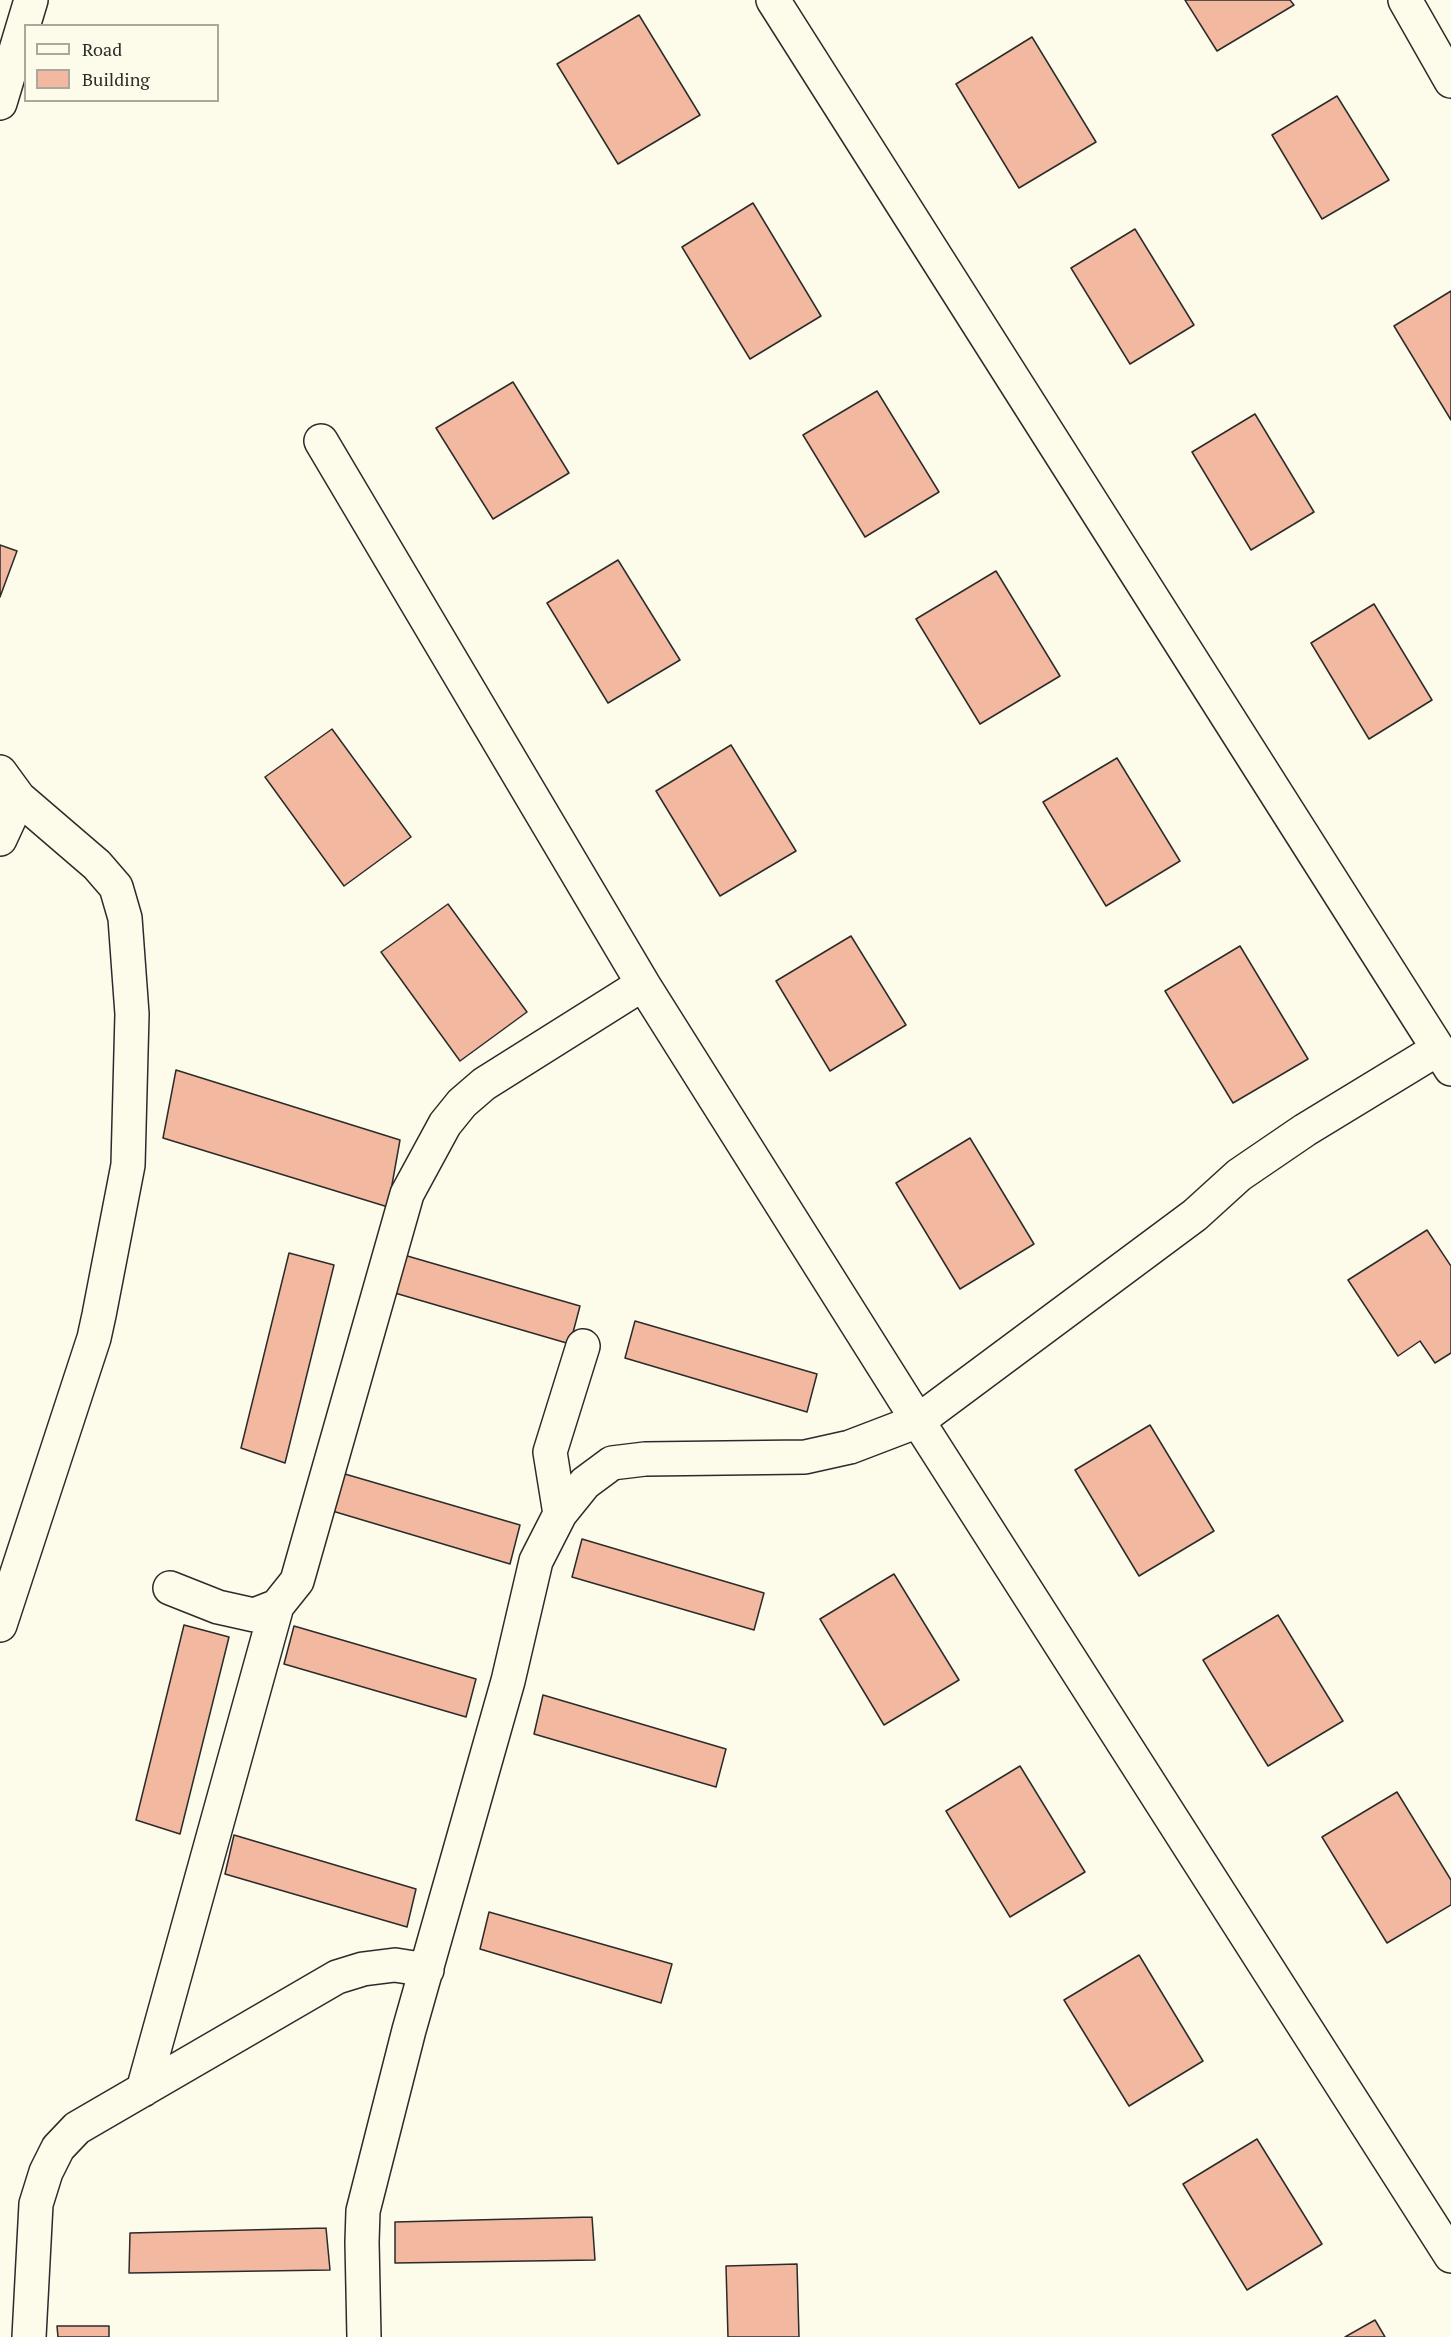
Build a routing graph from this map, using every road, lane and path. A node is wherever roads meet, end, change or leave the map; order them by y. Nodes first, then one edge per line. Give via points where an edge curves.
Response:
1 (31, 0) edge
2 (773, 0) edge
3 (1405, 0) edge
4 (1451, 81) edge
5 (0, 103) edge
6 (321, 441) dead end
7 (9, 785) edge
8 (0, 839) edge
9 (643, 984) junction
10 (1445, 1059) edge
11 (583, 1346) dead end
12 (918, 1421) junction
13 (560, 1514) junction
14 (170, 1588) dead end
15 (277, 1606) junction
16 (0, 1625) edge
17 (427, 1970) junction
18 (143, 2090) junction
19 (1451, 2256) edge
20 (28, 2337) edge
21 (364, 2337) edge

1 - 5 street
2 - 10 street
3 - 4 street
6 - 9 street
7 - 8 street
7 - 16 street via 116,887 125,918 132,1059 128,1165 94,1338
9 - 12 street
9 - 15 street via 484,1084 445,1124 406,1194 297,1581
10 - 12 street via 1305,1130 1239,1175 1195,1215
11 - 13 street via 550,1452
12 - 13 street via 850,1447 806,1457 612,1463 585,1483
12 - 19 street
13 - 17 street via 536,1561 508,1680
14 - 15 street via 218,1607 254,1615
15 - 18 street
17 - 18 street via 395,1965 337,1977
17 - 21 street via 363,2211
18 - 20 street via 77,2128 58,2148 46,2172 36,2204

